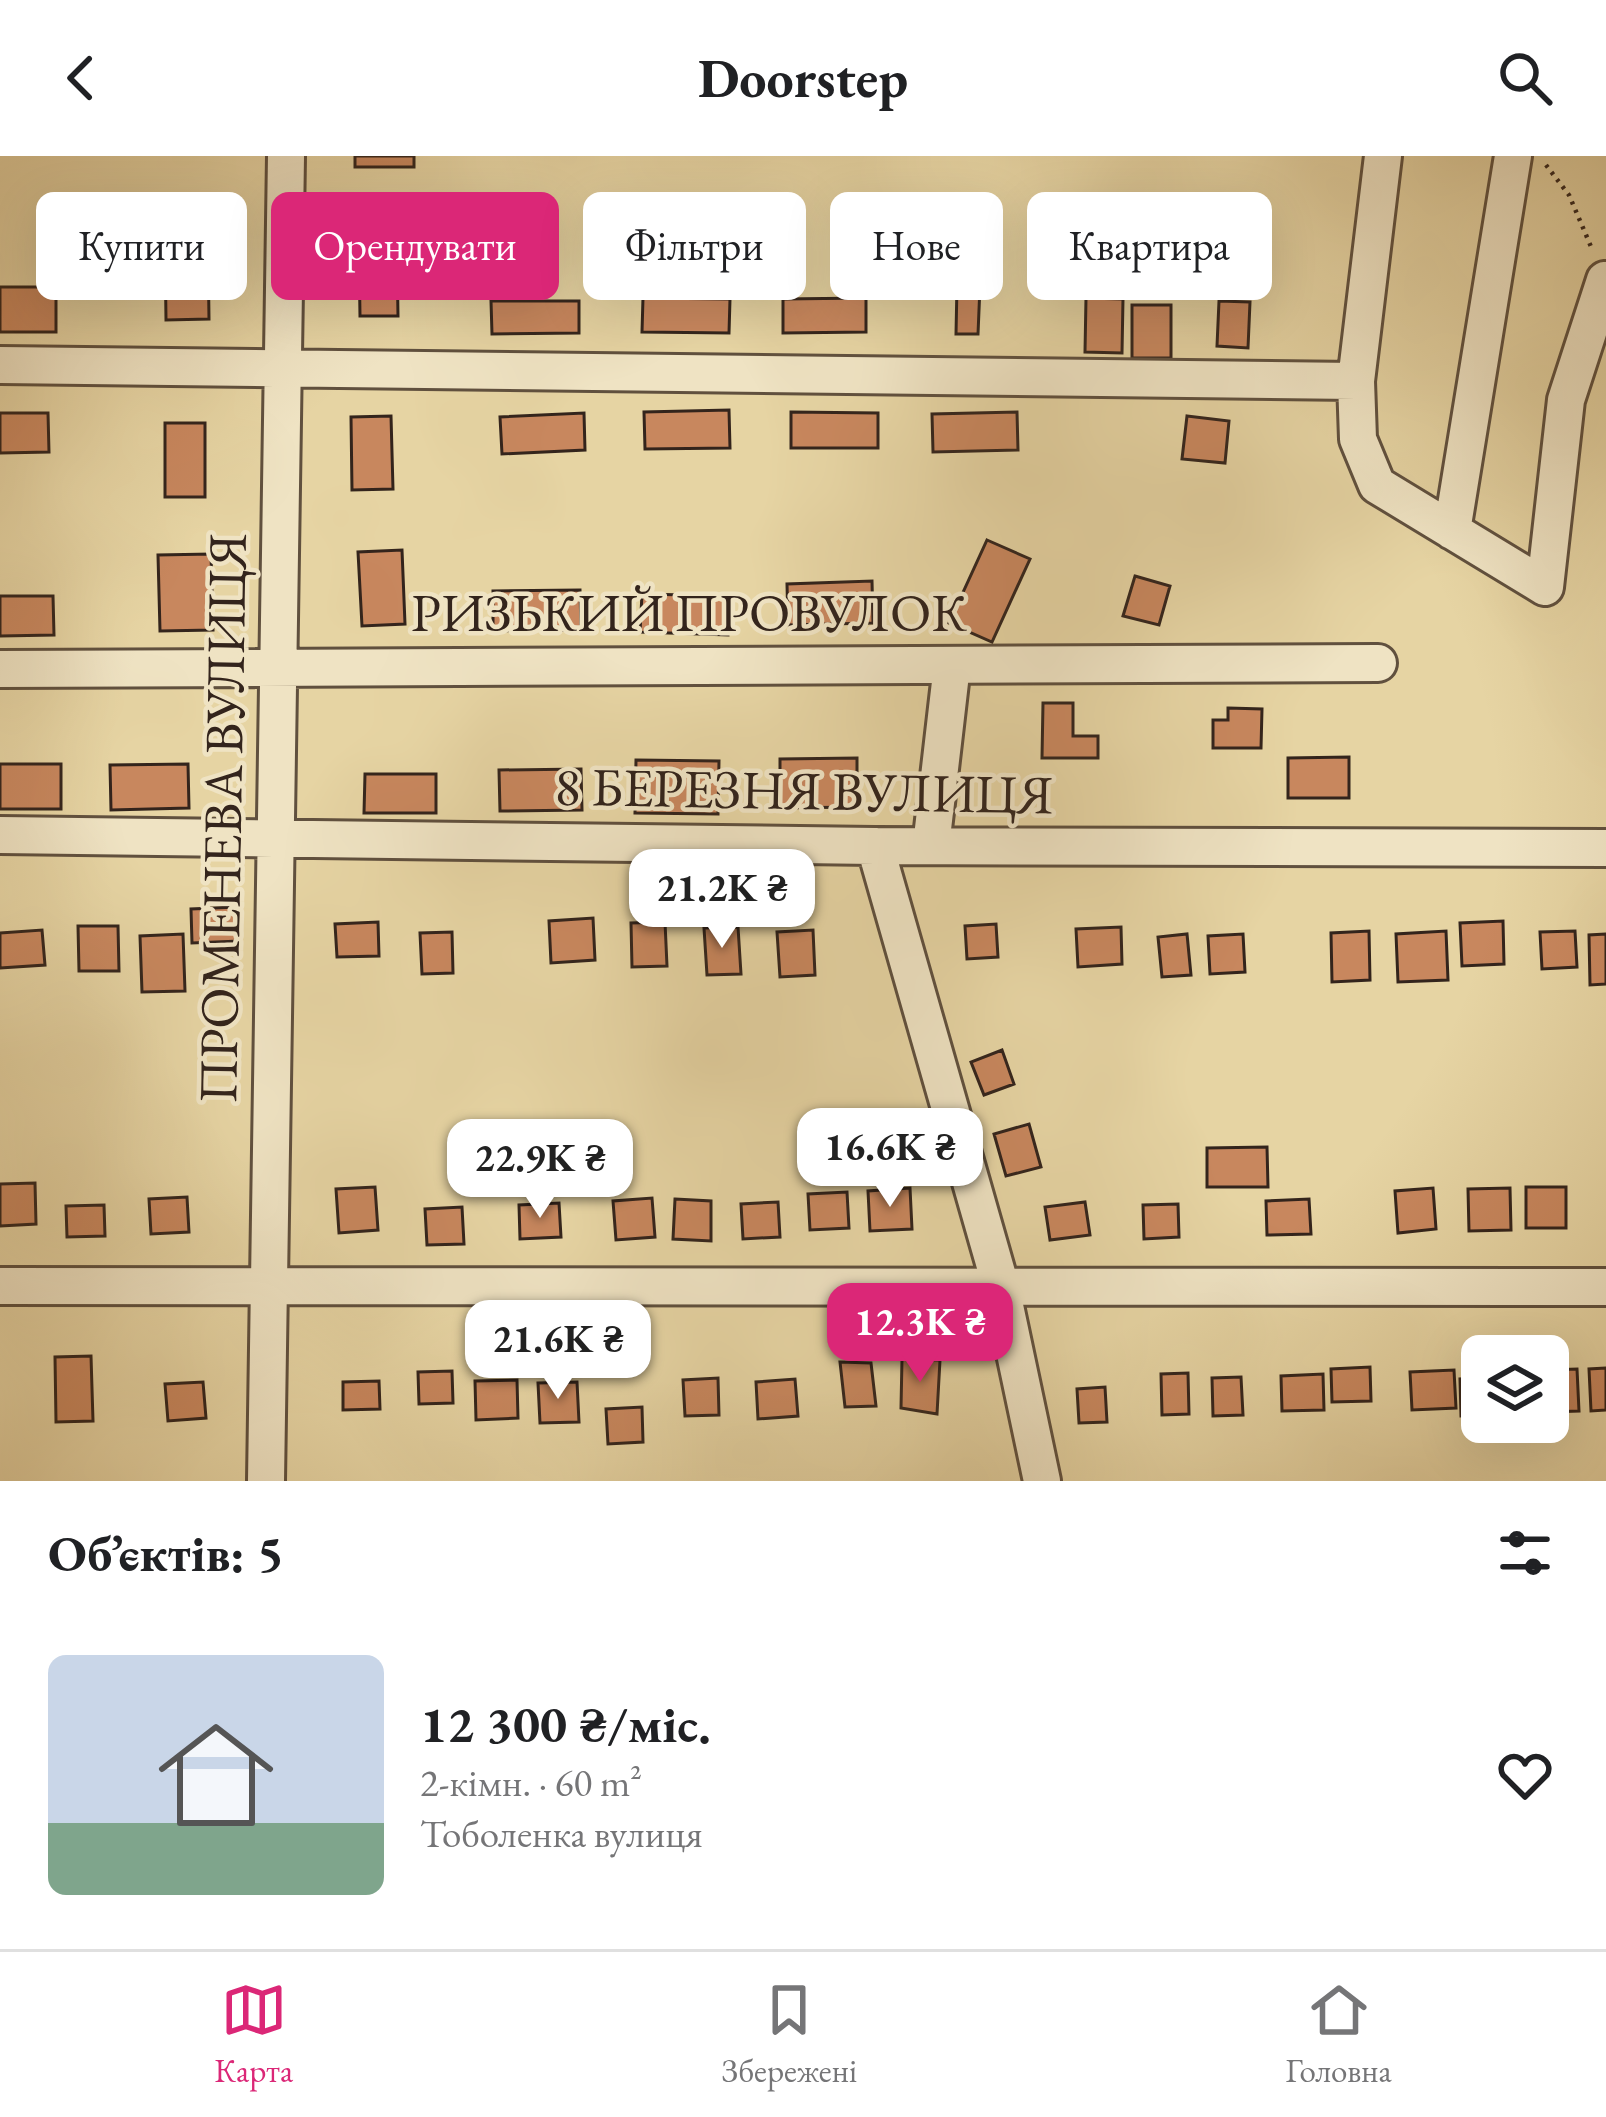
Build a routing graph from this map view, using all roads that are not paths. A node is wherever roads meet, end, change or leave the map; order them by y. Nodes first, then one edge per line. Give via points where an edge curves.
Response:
1 (286, 156) edge
2 (1383, 156) edge
3 (1513, 156) edge
4 (1605, 280) edge
5 (0, 365) edge
6 (282, 369) junction
7 (1356, 381) junction
8 (1452, 531) junction
9 (1378, 663) dead end
10 (952, 665) junction
11 (278, 668) junction
12 (0, 669) edge
13 (0, 836) edge
14 (275, 837) junction
15 (875, 846) junction
16 (932, 846) junction
17 (1606, 848) edge
18 (0, 1286) edge
19 (268, 1286) junction
20 (1001, 1287) junction
21 (1606, 1287) edge
22 (266, 1481) edge
23 (1042, 1481) edge

1 - 6 street, ПРОМЕНЕВА ВУЛИЦЯ
2 - 7 street
3 - 8 street
4 - 8 street via 1566,400 1545,587
5 - 6 street
6 - 7 street
6 - 11 street, ПРОМЕНЕВА ВУЛИЦЯ
7 - 8 street via 1358,439 1377,485
9 - 10 street, РИЗЬКИЙ ПРОВУЛОК
10 - 11 street, РИЗЬКИЙ ПРОВУЛОК
10 - 16 street
11 - 12 street, РИЗЬКИЙ ПРОВУЛОК
11 - 14 street, ПРОМЕНЕВА ВУЛИЦЯ
13 - 14 street, 8 БЕРЕЗНЯ ВУЛИЦЯ
14 - 15 street, 8 БЕРЕЗНЯ ВУЛИЦЯ
14 - 19 street, ПРОМЕНЕВА ВУЛИЦЯ
15 - 16 street, 8 БЕРЕЗНЯ ВУЛИЦЯ
15 - 20 street
16 - 17 street, 8 БЕРЕЗНЯ ВУЛИЦЯ
18 - 19 street
19 - 20 street
19 - 22 street, ПРОМЕНЕВА ВУЛИЦЯ
20 - 21 street
20 - 23 street

